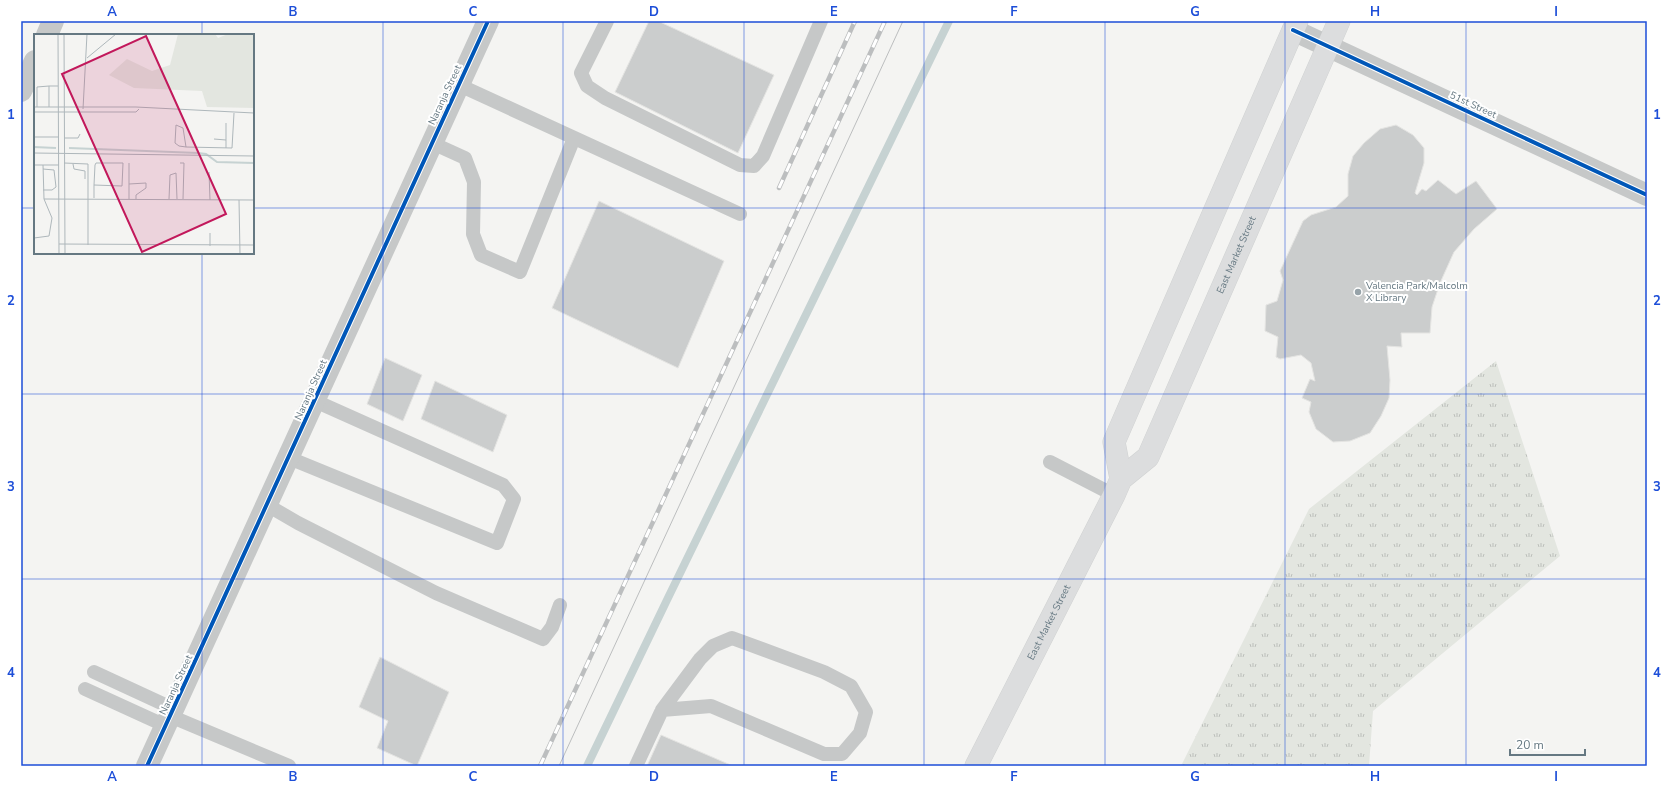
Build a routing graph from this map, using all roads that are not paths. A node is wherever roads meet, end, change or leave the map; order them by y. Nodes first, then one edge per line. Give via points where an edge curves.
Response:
1 (53, 21) edge
2 (488, 21) edge
3 (606, 21) edge
4 (822, 21) edge
5 (1339, 21) edge
6 (1295, 26) edge
7 (47, 34) edge
8 (1328, 47) junction
9 (34, 62) edge
10 (459, 84) junction
11 (21, 91) edge
12 (574, 138) junction
13 (432, 143) junction
14 (1647, 195) edge
15 (740, 214) dead end
16 (314, 401) junction
17 (289, 458) junction
18 (1050, 462) dead end
19 (1117, 487) junction
20 (267, 505) junction
21 (560, 605) dead end
22 (94, 672) dead end
23 (85, 689) dead end
24 (662, 710) junction
25 (170, 717) junction
26 (147, 766) edge
27 (289, 766) edge
28 (636, 766) edge
29 (976, 766) edge

1 - 7 street
2 - 10 street, Naranja Street
3 - 4 lane via 581,73 587,86 605,98 740,165 754,166 763,156
5 - 8 main road, East Market Street
6 - 8 street, 51st Street
6 - 19 main road via 1114,442
8 - 14 street, 51st Street
8 - 19 main road, East Market Street via 1148,458
9 - 11 street
10 - 12 lane
10 - 13 street, Naranja Street
12 - 13 lane via 520,272 481,255 473,234 474,182 465,158
12 - 15 lane
13 - 16 street, Naranja Street
16 - 17 street, Naranja Street
16 - 17 lane via 503,485 514,499 497,543
17 - 20 street, Naranja Street
18 - 19 lane
19 - 29 main road, East Market Street
20 - 21 lane via 436,593 543,639 552,627
20 - 25 street, Naranja Street
22 - 25 lane
23 - 25 lane
24 - 24 lane via 711,706 824,754 842,754 860,733 866,712 851,686 824,672 732,638 713,646 700,659
24 - 28 lane
25 - 26 street, Naranja Street
25 - 27 lane

